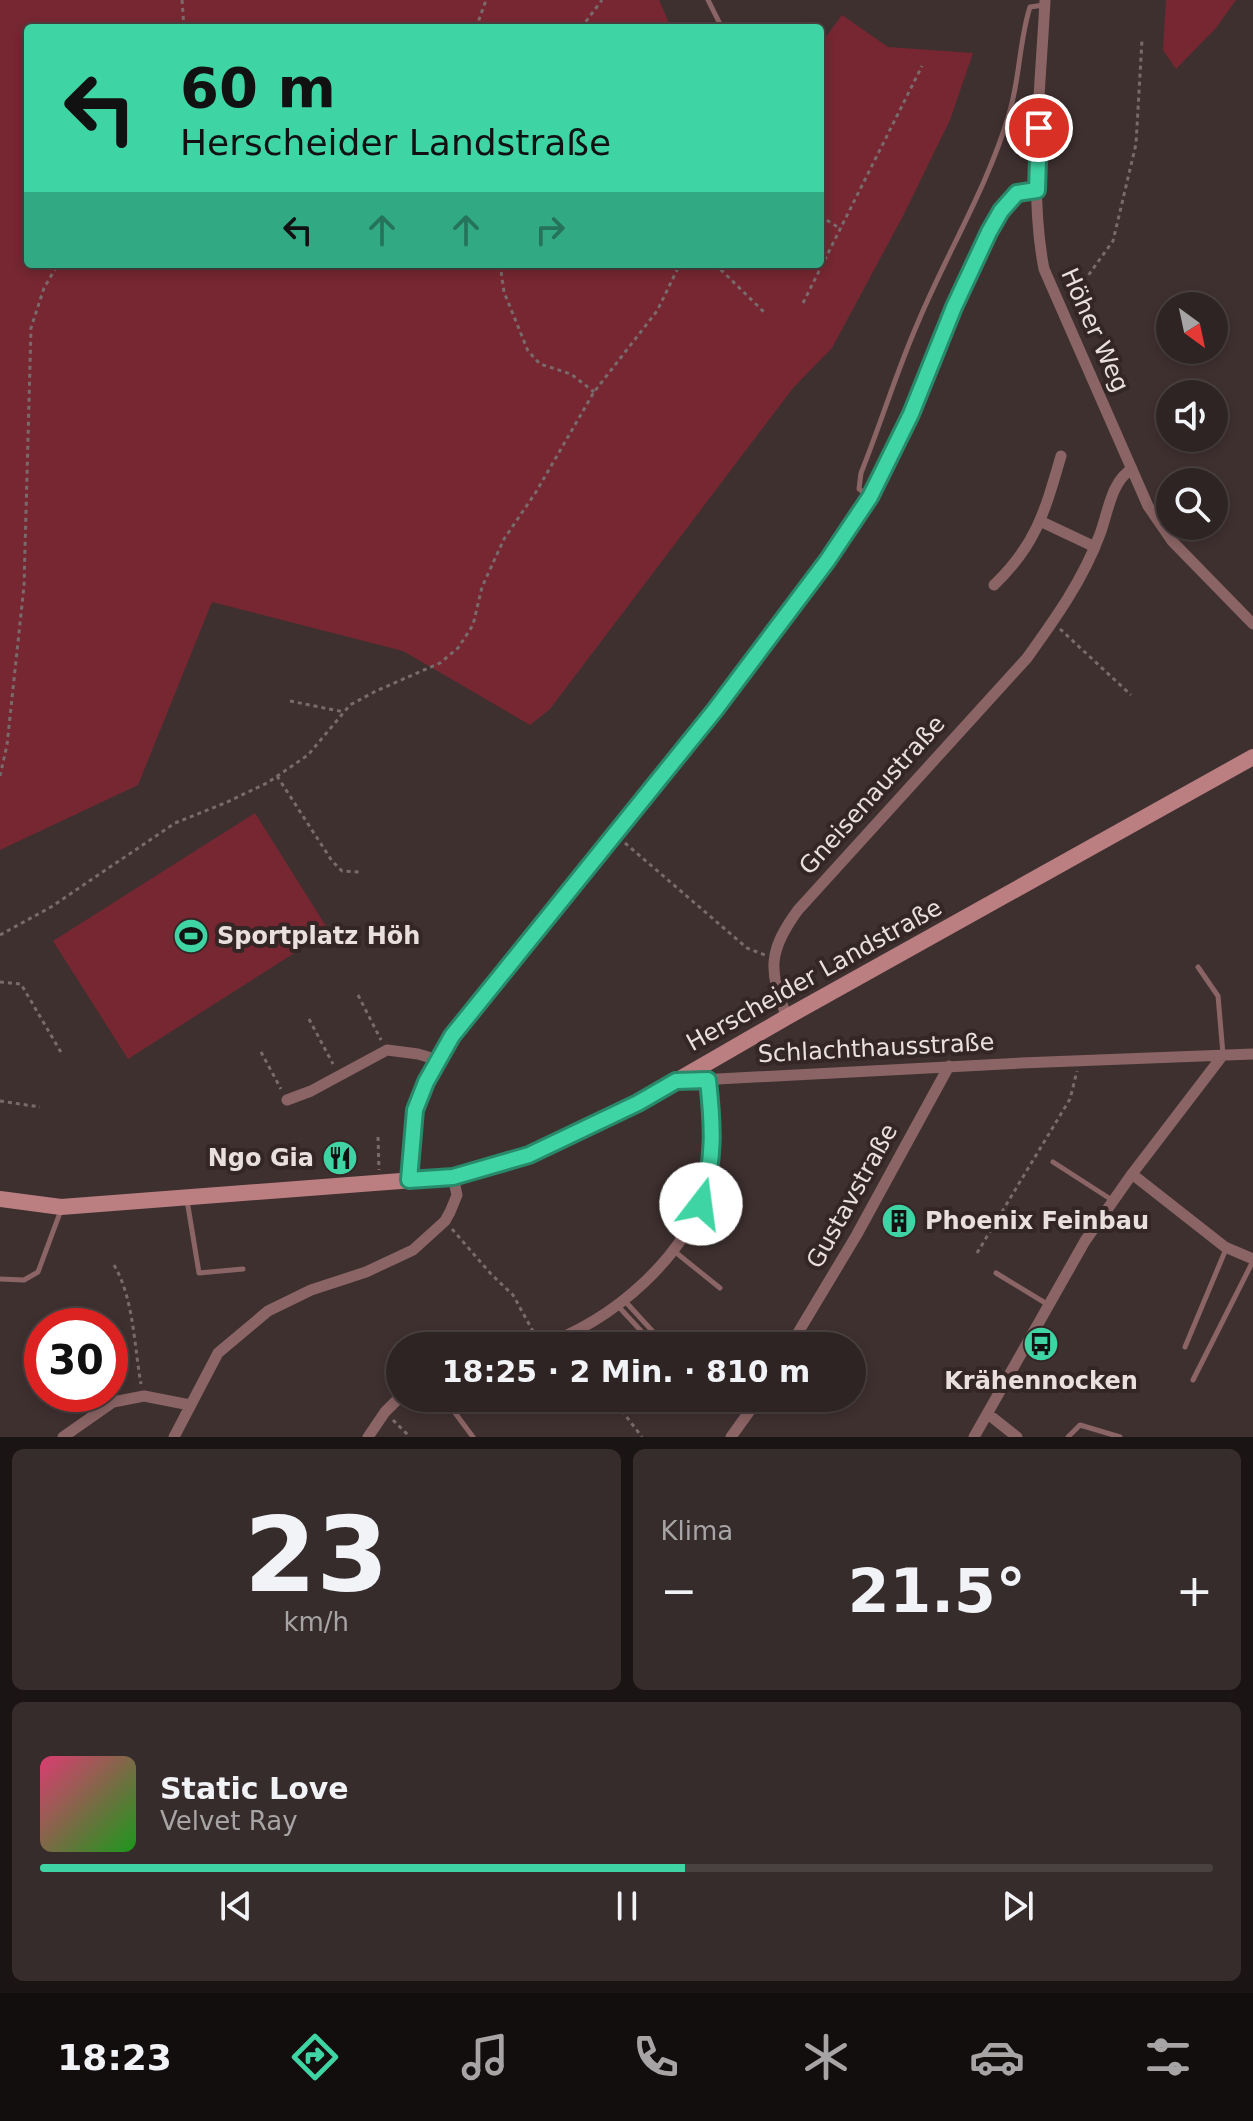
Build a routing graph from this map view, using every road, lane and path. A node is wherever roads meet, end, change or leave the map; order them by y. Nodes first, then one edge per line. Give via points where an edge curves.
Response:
1 (182, 0) edge
2 (486, 0) edge
3 (602, 0) edge
4 (708, 0) edge
5 (1045, 3) edge
6 (184, 24) edge
7 (477, 24) edge
8 (584, 24) edge
9 (720, 24) edge
10 (1142, 40) dead end
11 (922, 66) dead end
12 (1037, 190) junction
13 (824, 218) edge
14 (841, 229) junction
15 (824, 262) edge
16 (56, 268) edge
17 (501, 268) edge
18 (678, 268) edge
19 (719, 268) edge
20 (821, 268) edge
21 (803, 303) dead end
22 (1063, 310) junction
23 (766, 314) dead end
24 (594, 392) junction
25 (1061, 456) dead end
26 (1132, 469) junction
27 (870, 497) junction
28 (1042, 522) junction
29 (1095, 547) junction
30 (994, 585) dead end
31 (1053, 622) junction
32 (1253, 623) edge
33 (1131, 695) dead end
34 (290, 701) dead end
35 (344, 712) junction
36 (1253, 757) edge
37 (0, 776) edge
38 (277, 776) junction
39 (615, 834) junction
40 (359, 872) dead end
41 (0, 935) edge
42 (773, 957) junction
43 (1198, 967) dead end
44 (0, 982) edge
45 (358, 995) dead end
46 (787, 1017) junction
47 (309, 1019) dead end
48 (387, 1050) junction
49 (261, 1052) dead end
50 (62, 1054) dead end
51 (1253, 1054) edge
52 (1223, 1055) junction
53 (438, 1060) junction
54 (1078, 1061) junction
55 (949, 1066) junction
56 (339, 1075) junction
57 (708, 1080) junction
58 (676, 1081) junction
59 (287, 1100) joint
60 (0, 1101) edge
61 (40, 1107) dead end
62 (378, 1137) dead end
63 (1053, 1162) dead end
64 (1132, 1174) junction
65 (453, 1177) junction
66 (409, 1180) junction
67 (379, 1182) junction
68 (187, 1196) junction
69 (0, 1199) edge
70 (1113, 1200) junction
71 (61, 1207) junction
72 (445, 1221) junction
73 (1227, 1248) junction
74 (673, 1250) junction
75 (977, 1253) dead end
76 (1253, 1260) edge
77 (114, 1265) dead end
78 (243, 1269) dead end
79 (996, 1273) dead end
80 (0, 1279) edge
81 (720, 1288) dead end
82 (621, 1303) junction
83 (1048, 1304) junction
84 (533, 1332) edge
85 (574, 1332) edge
86 (644, 1332) edge
87 (651, 1332) edge
88 (798, 1332) edge
89 (1185, 1347) dead end
90 (1193, 1380) dead end
91 (144, 1396) junction
92 (190, 1405) junction
93 (385, 1412) joint
94 (454, 1412) edge
95 (623, 1412) edge
96 (749, 1412) edge
97 (988, 1414) junction
98 (63, 1437) edge
99 (174, 1437) edge
100 (368, 1437) edge
101 (410, 1437) edge
102 (473, 1437) edge
103 (642, 1437) edge
104 (731, 1437) edge
105 (974, 1437) edge
106 (1017, 1437) edge
107 (1068, 1437) edge
108 (1120, 1437) edge

1 - 6 path
2 - 7 path
3 - 8 path
4 - 9 lane
5 - 12 street, Höher Weg
5 - 27 lane, Höher Weg via 1030,7 1009,115 982,188 918,321 861,473 859,489
10 - 22 path via 1136,144 1113,241
11 - 14 path
12 - 22 street, Höher Weg via 1038,242
12 - 27 street via 1017,193 1001,211
13 - 14 path
14 - 15 path
16 - 37 path via 31,328 24,586
17 - 24 path via 504,292 528,351 540,364 571,374
18 - 24 path via 657,311
19 - 23 path
20 - 21 path
22 - 26 street, Höher Weg
24 - 35 path via 504,539 482,587 473,625 458,648 440,663 376,691
25 - 28 street
26 - 29 street, Gneisenaustraße via 1120,477
26 - 32 street, Höher Weg via 1172,541
27 - 39 street via 792,610
28 - 29 street
28 - 30 street via 1013,567
29 - 31 street, Gneisenaustraße
31 - 33 path
31 - 42 street, Gneisenaustraße via 999,691 798,910
34 - 35 path
35 - 38 path via 308,755
36 - 46 main road, Herscheider Landstraße
38 - 40 path via 332,861 342,871
38 - 41 path via 175,823
39 - 42 path via 747,948
39 - 53 street
42 - 46 street via 772,974
43 - 52 lane via 1218,996
44 - 50 path via 21,984
45 - 48 path
46 - 58 main road, Herscheider Landstraße
47 - 56 path
48 - 53 street
48 - 56 street
49 - 59 path
51 - 52 street, Schlachthausstraße
52 - 54 street, Schlachthausstraße
52 - 64 street
53 - 66 street via 415,1110
54 - 55 street, Schlachthausstraße
54 - 75 path via 1070,1099
55 - 57 street, Schlachthausstraße
55 - 88 street, Gustavstraße
56 - 59 street
57 - 58 street, Schlachthausstraße
57 - 74 street via 713,1126 709,1180
58 - 65 main road, Herscheider Landstraße via 529,1155
60 - 61 path
62 - 67 path
63 - 70 lane
64 - 70 street
64 - 73 street
65 - 66 main road, Herscheider Landstraße
65 - 72 street via 457,1195
66 - 67 main road, Herscheider Landstraße
67 - 68 main road, Herscheider Landstraße
68 - 71 main road, Herscheider Landstraße
68 - 78 lane via 199,1273
69 - 71 main road, Herscheider Landstraße
70 - 83 street
71 - 80 lane via 38,1272 24,1280
72 - 84 path via 513,1295
72 - 92 street via 413,1250 268,1311 218,1353
73 - 76 street
73 - 89 lane
74 - 81 lane
74 - 82 street
76 - 90 lane
77 - 91 path via 128,1297
79 - 83 lane
82 - 85 street
82 - 86 lane
82 - 87 lane
83 - 97 street
91 - 92 street
91 - 98 street via 113,1402
92 - 99 street
93 - 100 street
93 - 101 path
94 - 102 lane
95 - 103 path
96 - 104 street
97 - 105 street
97 - 106 street
107 - 108 lane via 1080,1425

